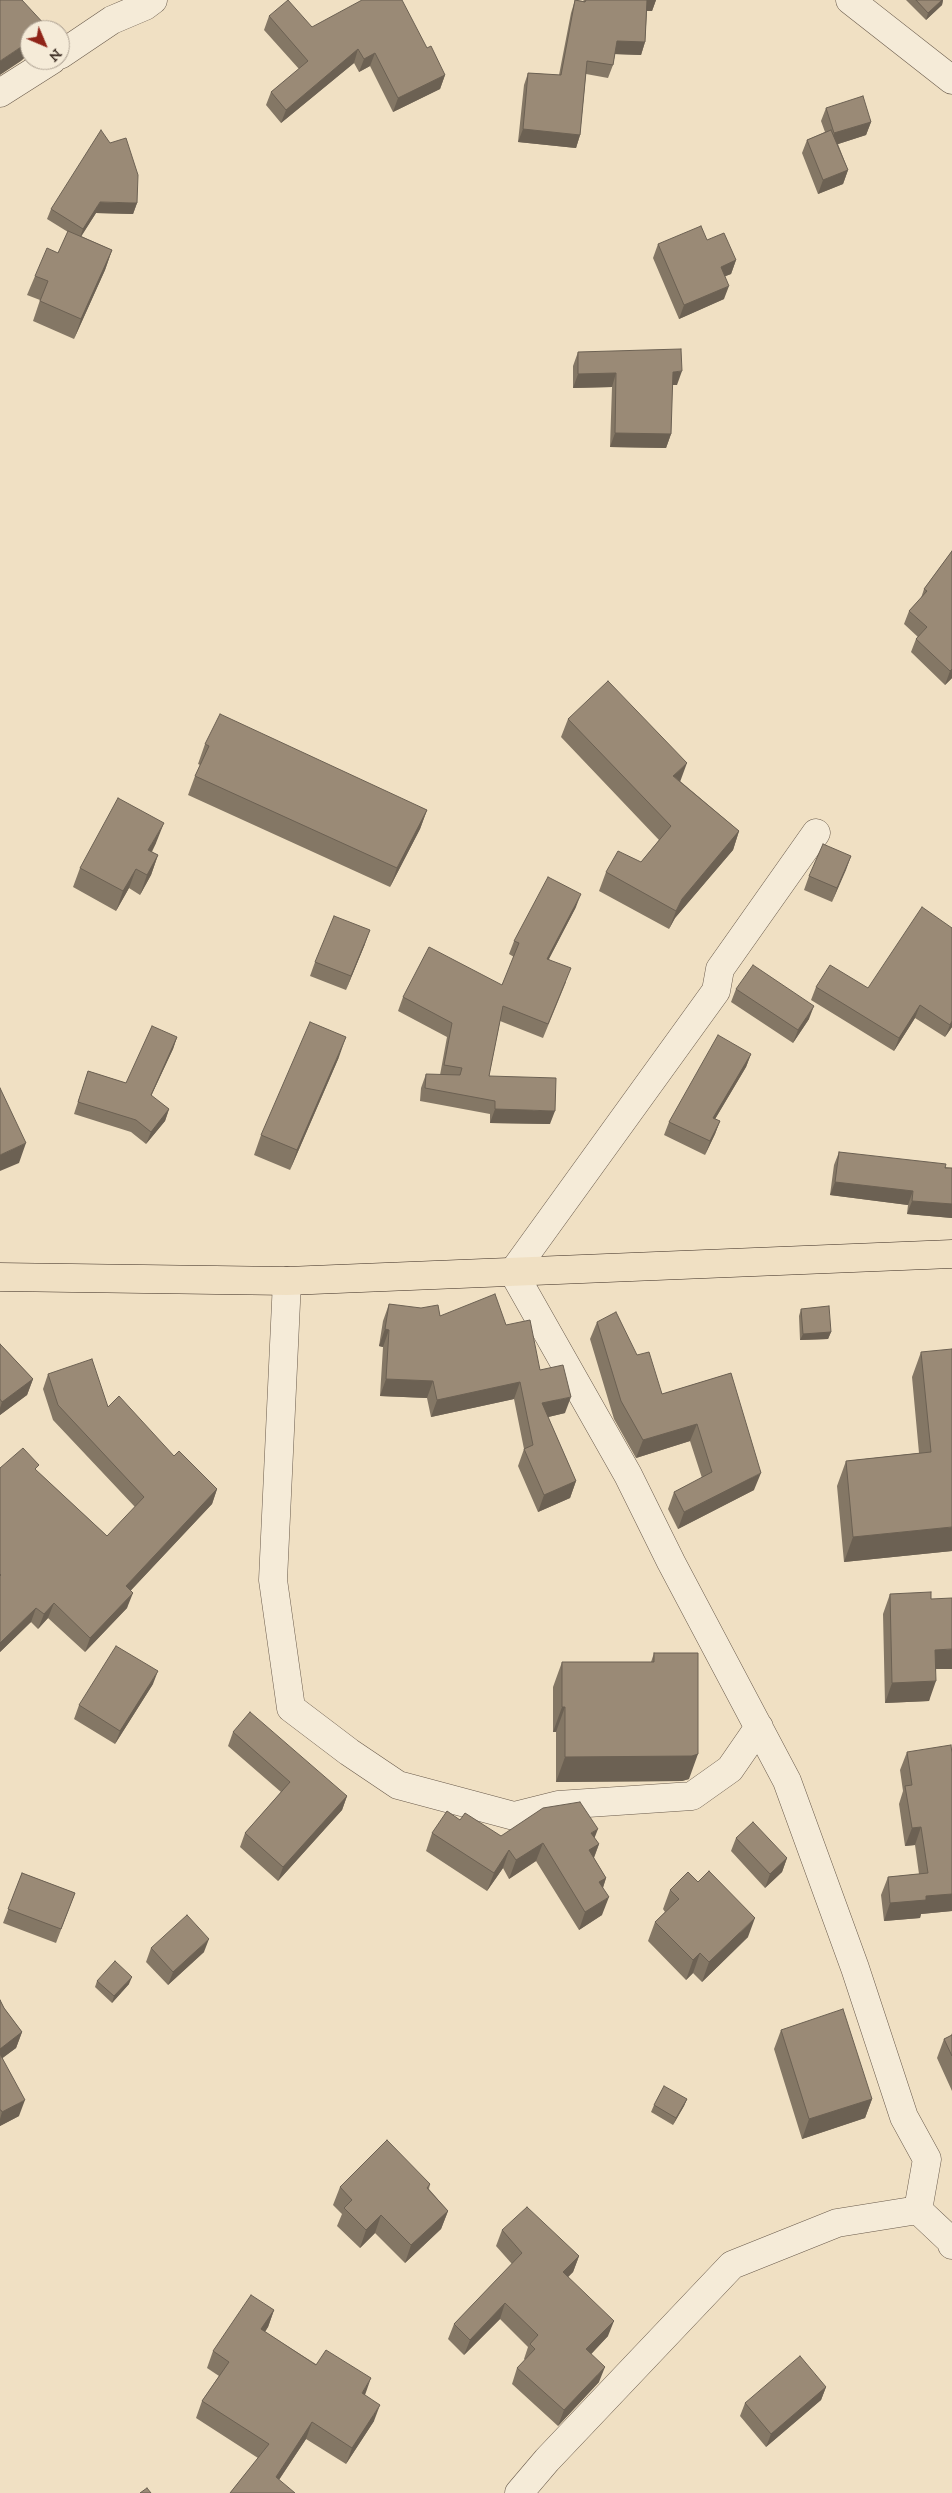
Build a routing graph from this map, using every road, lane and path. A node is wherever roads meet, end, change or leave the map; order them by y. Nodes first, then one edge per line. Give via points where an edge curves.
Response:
1 (153, 0) edge
2 (850, 0) edge
3 (70, 48) edge
4 (36, 70) edge
5 (952, 80) edge
6 (0, 93) edge
7 (816, 833) dead end
8 (952, 1254) edge
9 (513, 1272) junction
10 (0, 1277) edge
11 (287, 1280) junction
12 (758, 1727) junction
13 (918, 2210) junction
14 (952, 2245) edge
15 (519, 2493) edge

1 - 3 street via 112,20
2 - 5 street
4 - 6 street
7 - 9 street via 720,969 716,991
8 - 9 main road
9 - 11 main road
9 - 12 street via 628,1475
10 - 11 main road
11 - 12 street via 273,1580 291,1708 398,1785 514,1816 558,1805 692,1796 730,1769
12 - 13 street via 787,1781 855,1968 904,2117 926,2159
13 - 14 street
13 - 15 street via 837,2223 732,2265

